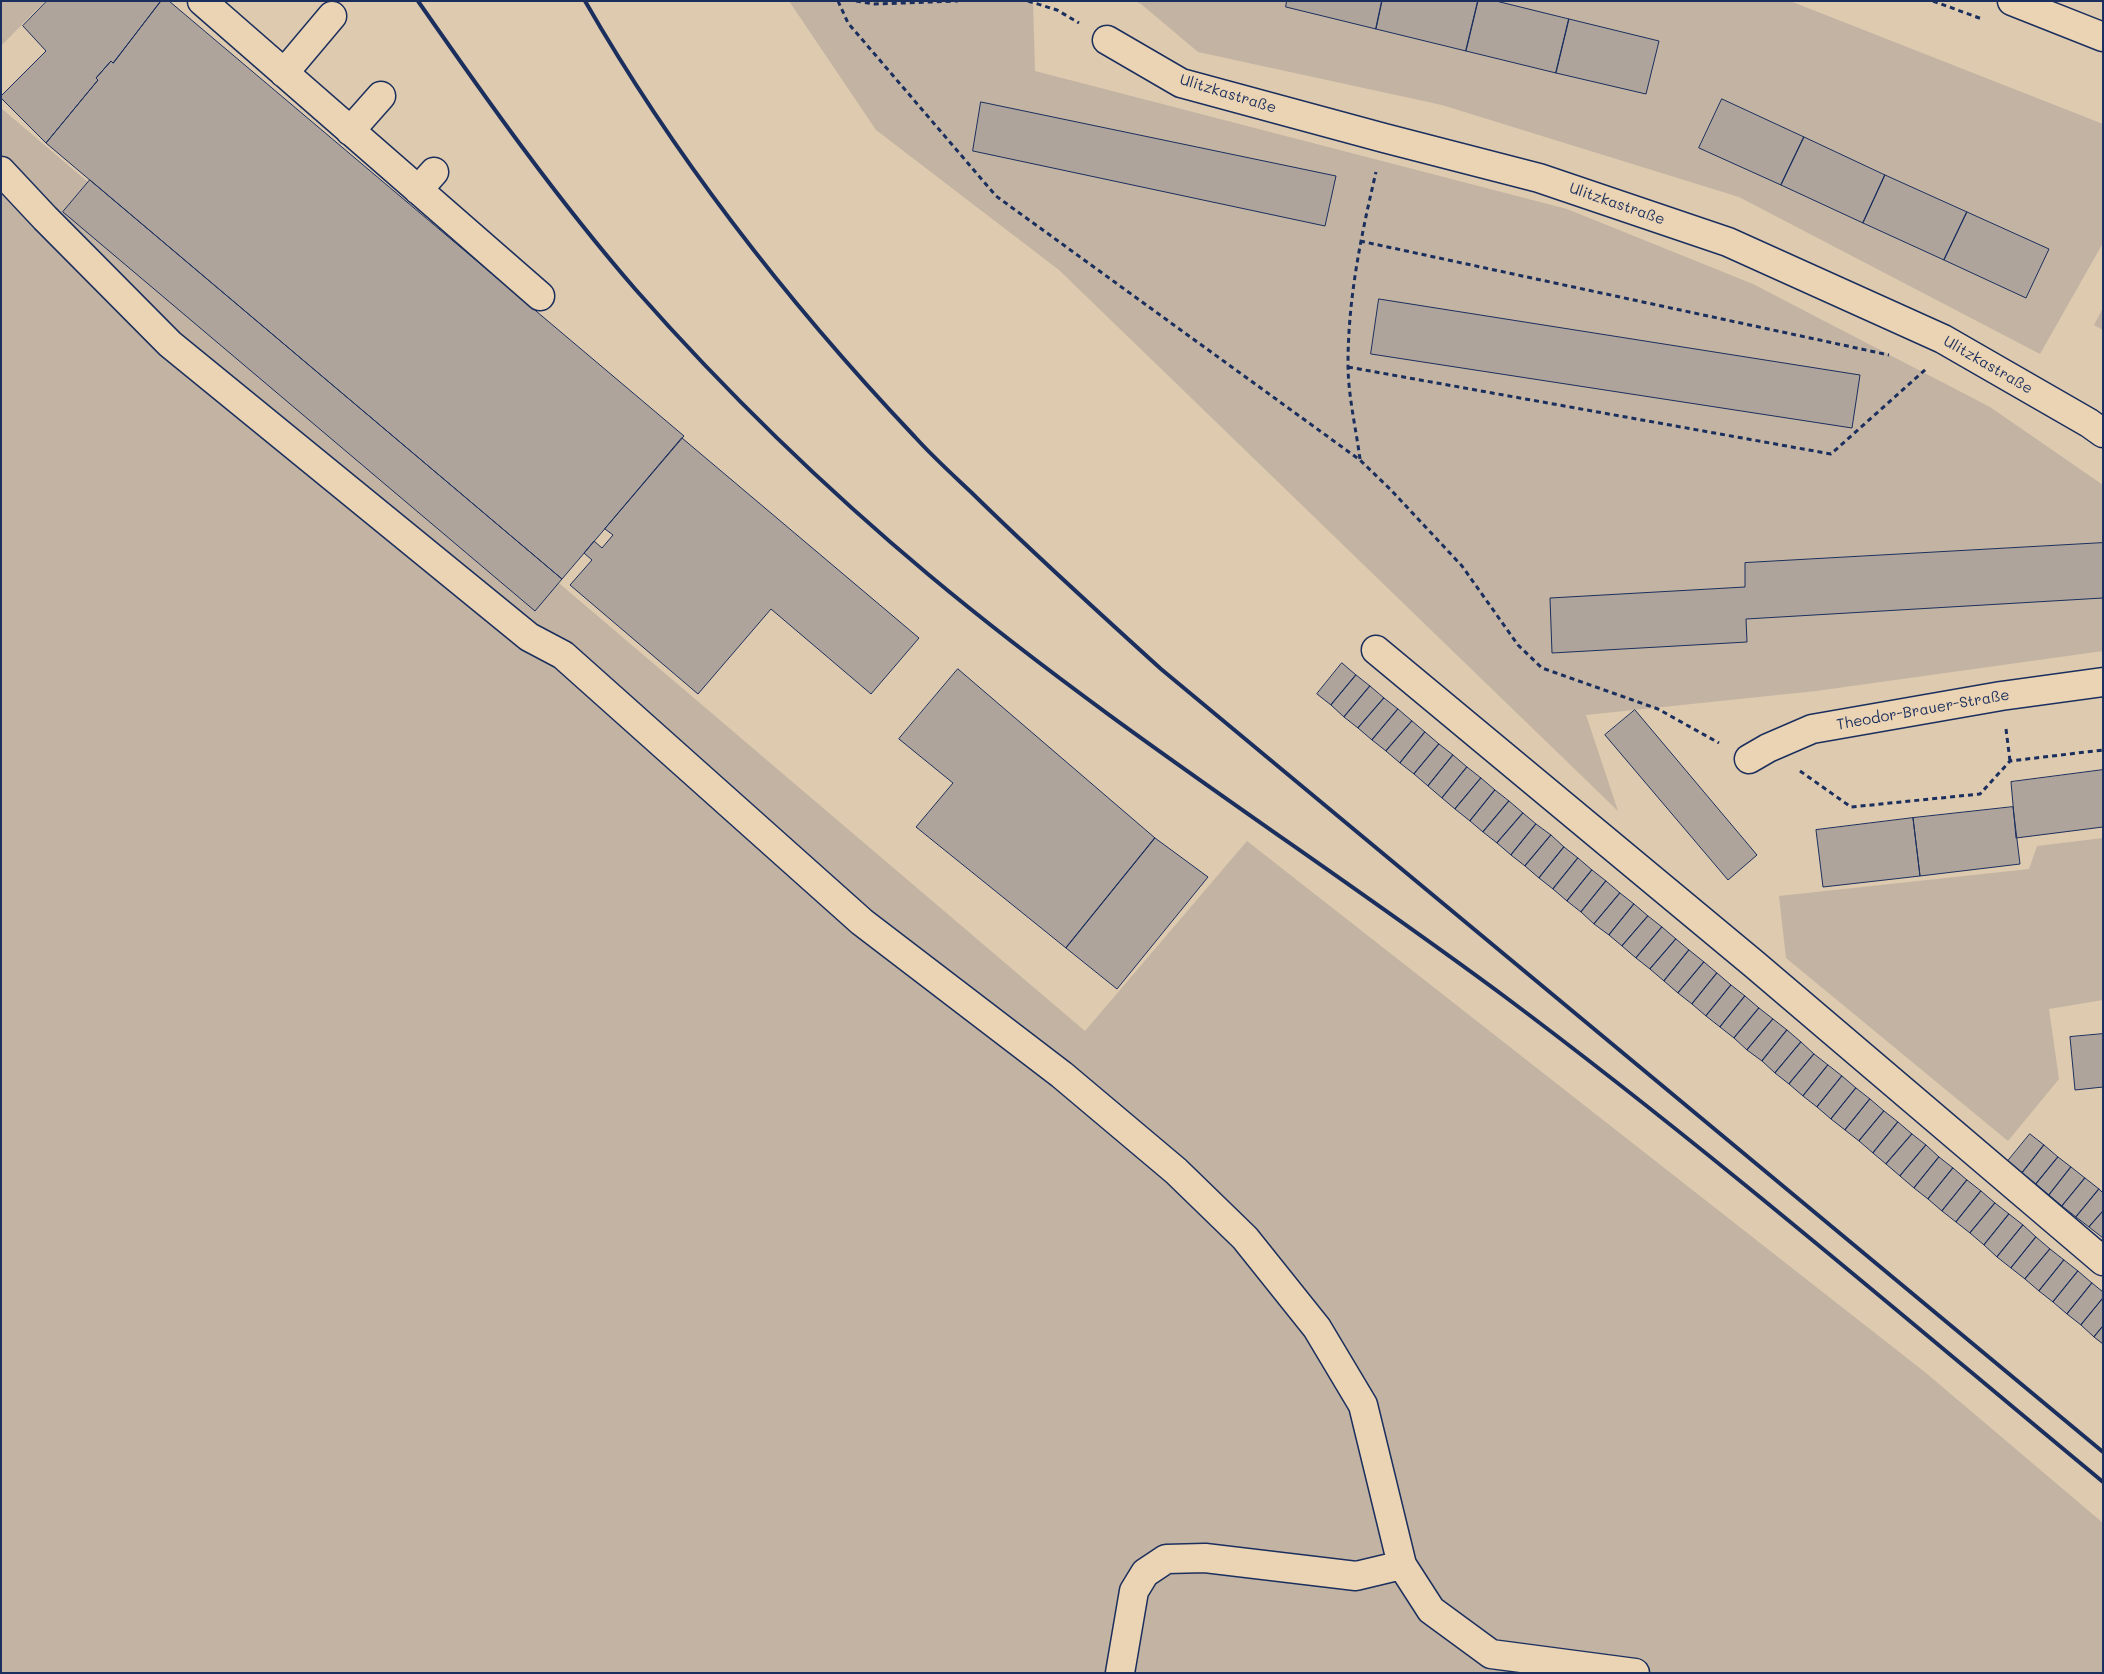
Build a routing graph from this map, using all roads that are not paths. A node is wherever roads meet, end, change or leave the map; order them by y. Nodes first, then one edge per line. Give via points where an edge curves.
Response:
1 (2012, 1) edge
2 (214, 5) edge
3 (332, 16) dead end
4 (2103, 37) edge
5 (1107, 40) road end
6 (284, 73) junction
7 (381, 96) dead end
8 (350, 131) junction
9 (1, 171) edge
10 (540, 296) dead end
11 (2103, 433) edge
12 (1376, 650) dead end
13 (2103, 682) edge
14 (1758, 754) road end
15 (2103, 1261) edge
16 (1402, 1565) junction
17 (1120, 1673) edge
18 (1635, 1673) edge

1 - 4 street
2 - 6 street
3 - 6 street
5 - 11 street, Ulitzkastraße via 1181,82 1539,178 1728,242 1943,339
6 - 8 street
7 - 8 street
8 - 10 street via 426,181
9 - 16 street via 170,344 529,637 563,655 862,922 1062,1075 1176,1171 1244,1238 1317,1328 1363,1405
12 - 15 street via 1754,964
13 - 14 street, Theodor-Brauer-Straße via 1812,729
16 - 17 street via 1356,1576 1205,1558 1166,1559 1145,1573 1134,1591
16 - 18 street via 1431,1610 1491,1654

